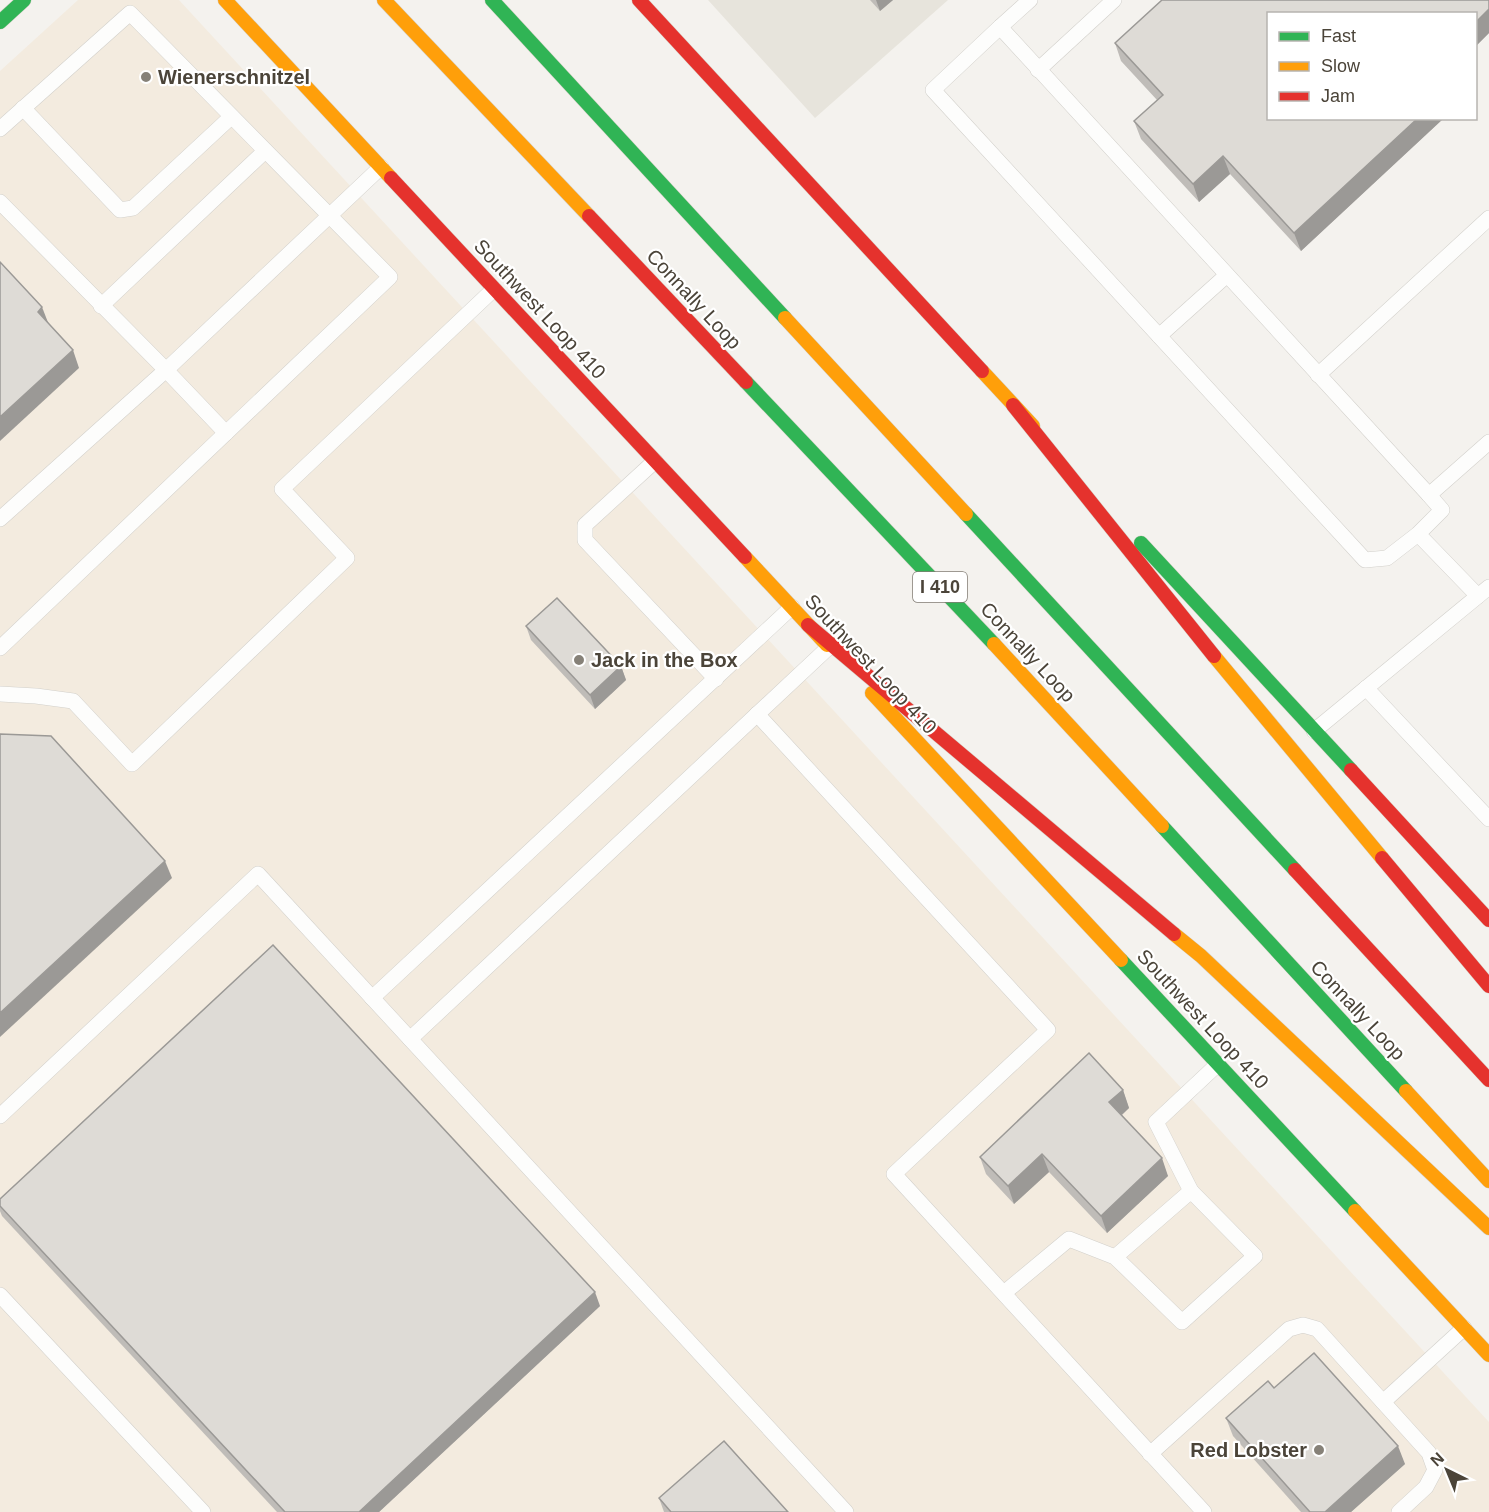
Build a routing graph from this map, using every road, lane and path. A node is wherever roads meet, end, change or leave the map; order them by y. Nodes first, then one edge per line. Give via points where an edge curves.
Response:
1 (24, 0) edge
2 (225, 0) edge
3 (384, 0) edge
4 (492, 0) edge
5 (639, 0) edge
6 (1030, 0) edge
7 (1113, 0) edge
8 (0, 22) edge
9 (1000, 27) junction
10 (1038, 70) junction
11 (23, 108) junction
12 (231, 117) junction
13 (0, 129) edge
14 (265, 151) junction
15 (381, 167) junction
16 (0, 202) edge
17 (330, 215) junction
18 (1489, 218) edge
19 (1227, 275) junction
20 (495, 289) junction
21 (101, 306) junction
22 (1159, 336) junction
23 (166, 370) junction
24 (1317, 375) junction
25 (1014, 405) junction
26 (226, 433) junction
27 (1489, 442) edge
28 (655, 461) junction
29 (1430, 495) junction
30 (0, 519) edge
31 (1418, 534) junction
32 (1483, 591) edge
33 (792, 607) junction
34 (808, 625) junction
35 (829, 647) junction
36 (0, 648) edge
37 (716, 678) junction
38 (1366, 688) junction
39 (0, 694) edge
40 (758, 714) junction
41 (1314, 731) junction
42 (1489, 819) edge
43 (1489, 920) edge
44 (1489, 986) edge
45 (372, 998) junction
46 (410, 1039) junction
47 (1218, 1064) junction
48 (1489, 1080) edge
49 (0, 1116) edge
50 (1489, 1181) edge
51 (1191, 1191) junction
52 (1489, 1228) edge
53 (1115, 1257) junction
54 (1004, 1293) junction
55 (0, 1295) edge
56 (1464, 1328) junction
57 (1489, 1354) edge
58 (1383, 1402) junction
59 (1150, 1454) junction
60 (203, 1512) edge
61 (846, 1512) edge
62 (1204, 1512) edge
63 (1400, 1512) edge

1 - 8 main road
2 - 15 main road, Southwest Loop 410
3 - 50 main road, Connally Loop / I 410 via 1026,678
4 - 48 main road
5 - 25 main road
6 - 9 lane
7 - 10 lane
9 - 10 lane
9 - 22 lane via 933,90
10 - 19 lane
11 - 12 lane via 120,210 133,208
11 - 12 lane via 130,13
11 - 13 lane
12 - 14 lane
14 - 17 lane
14 - 21 lane
15 - 17 lane
15 - 20 main road, Southwest Loop 410
16 - 21 lane
17 - 23 lane
17 - 26 lane via 390,277
18 - 24 lane
19 - 22 lane
19 - 24 lane
20 - 28 main road, Southwest Loop 410
20 - 39 lane via 282,489 347,558 132,764 73,701
21 - 23 lane
22 - 31 lane via 1365,560 1386,558
23 - 26 lane
23 - 30 lane
24 - 29 lane
25 - 41 main road
25 - 44 main road via 1236,683
26 - 36 lane
27 - 29 lane
28 - 33 main road, Southwest Loop 410
28 - 37 lane via 585,525 585,540
29 - 31 lane via 1442,510
31 - 32 lane
32 - 38 lane
33 - 34 main road, Southwest Loop 410
33 - 37 lane
34 - 35 main road, Southwest Loop 410
34 - 52 main road via 1201,956
35 - 40 lane
35 - 47 main road, Southwest Loop 410
37 - 45 lane
38 - 41 lane
38 - 42 lane
40 - 46 lane
40 - 54 lane via 1048,1030 894,1174
41 - 43 main road
45 - 46 lane
45 - 49 lane via 258,874
46 - 61 lane
47 - 51 lane via 1156,1122
47 - 56 main road, Southwest Loop 410
51 - 53 lane
51 - 53 lane via 1255,1256 1182,1322
53 - 54 lane via 1069,1239
54 - 59 lane
55 - 60 lane
56 - 57 main road, Southwest Loop 410
56 - 58 lane
58 - 59 lane via 1317,1329 1303,1325 1289,1329
58 - 63 lane via 1429,1453 1435,1470 1426,1487
59 - 62 lane

